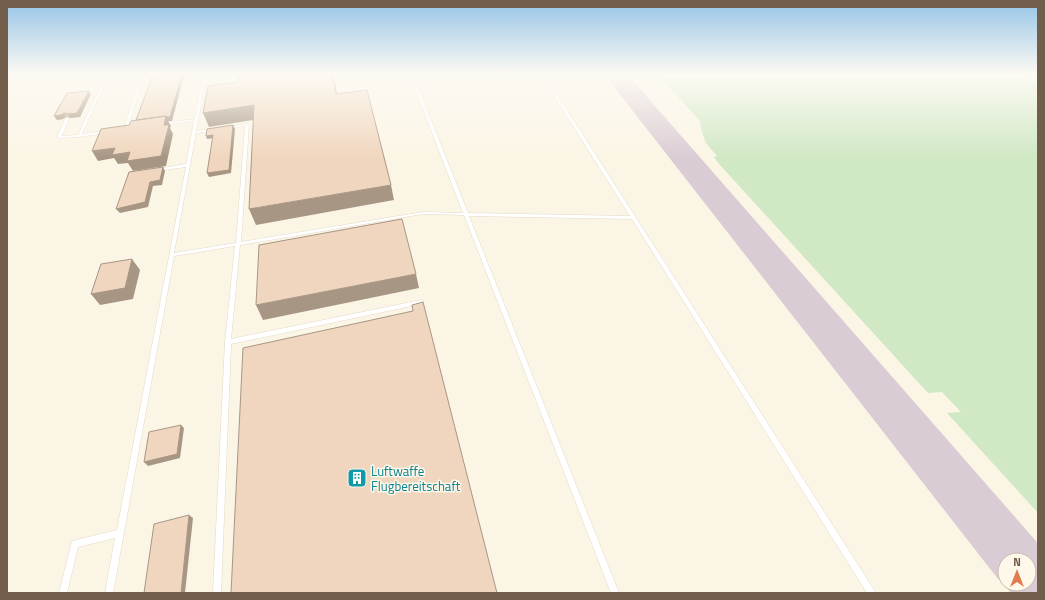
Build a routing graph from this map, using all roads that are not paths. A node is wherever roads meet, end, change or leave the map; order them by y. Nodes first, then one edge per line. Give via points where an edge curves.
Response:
1 (95, 102) edge
2 (134, 102) edge
3 (200, 102) edge
4 (422, 102) edge
5 (560, 102) edge
6 (67, 119) edge
7 (196, 120) junction
8 (157, 125) edge
9 (133, 129) edge
10 (125, 130) junction
11 (118, 131) edge
12 (110, 132) edge
13 (194, 132) junction
14 (79, 136) junction
15 (188, 165) junction
16 (152, 171) edge
17 (466, 214) junction
18 (634, 218) junction
19 (238, 244) junction
20 (172, 255) junction
21 (421, 302) edge
22 (228, 342) junction
23 (120, 533) junction
24 (63, 593) edge
25 (109, 593) edge
26 (217, 593) edge
27 (615, 593) edge
28 (872, 593) edge

1 - 14 lane
2 - 10 lane
3 - 7 lane
4 - 17 lane
5 - 18 lane
6 - 14 lane via 59,137
7 - 8 lane
7 - 13 lane
9 - 10 lane
10 - 11 lane
12 - 14 lane
13 - 15 lane
13 - 19 lane via 247,125
15 - 16 lane
15 - 20 lane
17 - 18 lane
17 - 19 lane via 423,213
17 - 27 lane
18 - 28 lane
19 - 20 lane
19 - 22 lane
20 - 23 lane
21 - 22 lane
22 - 26 lane
23 - 24 lane via 75,544
23 - 25 lane

